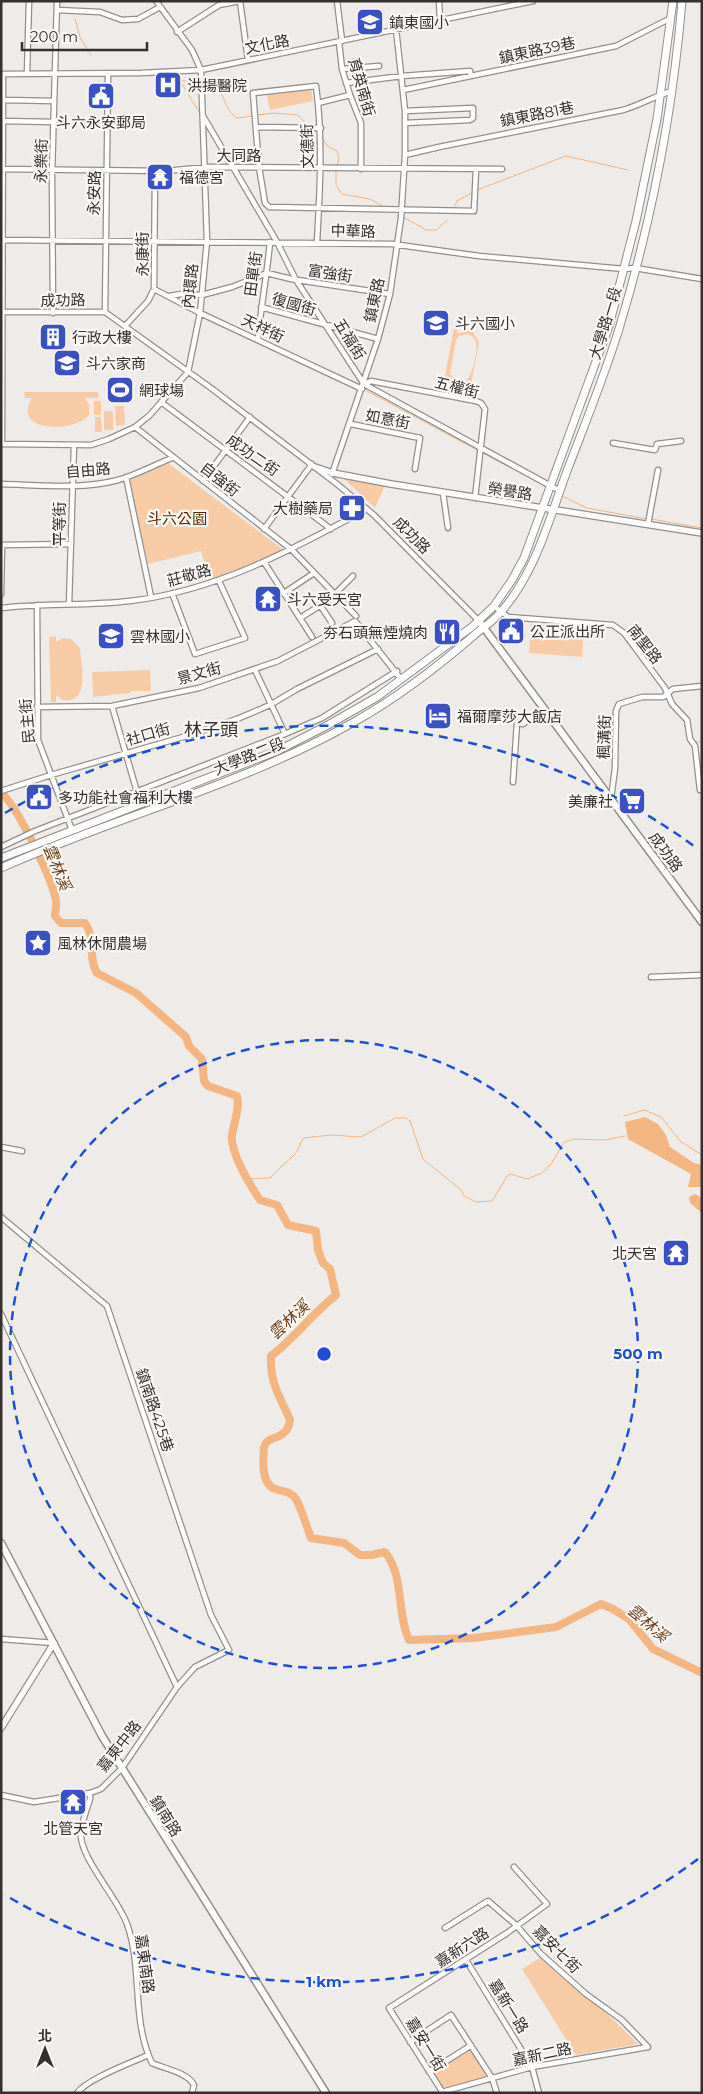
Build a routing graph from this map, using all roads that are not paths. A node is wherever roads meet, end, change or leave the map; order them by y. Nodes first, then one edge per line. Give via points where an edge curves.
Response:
1 (29, 1) edge
2 (57, 1) edge
3 (156, 1) edge
4 (240, 1) edge
5 (338, 1) edge
6 (439, 1) edge
7 (533, 1) edge
8 (672, 1) edge
9 (682, 1) edge
10 (518, 3) edge
11 (160, 7) junction
12 (57, 10) junction
13 (671, 18) junction
14 (440, 20) junction
15 (396, 29) junction
16 (177, 32) junction
17 (340, 41) junction
18 (248, 60) junction
19 (379, 66) dead end
20 (342, 69) junction
21 (202, 70) junction
22 (56, 73) junction
23 (2, 74) edge
24 (27, 74) junction
25 (108, 74) junction
26 (402, 76) junction
27 (472, 76) junction
28 (346, 83) junction
29 (403, 90) junction
30 (672, 91) junction
31 (660, 94) junction
32 (350, 95) junction
33 (4, 100) junction
34 (54, 101) junction
35 (318, 103) junction
36 (404, 111) junction
37 (202, 116) junction
38 (2, 119) edge
39 (54, 122) junction
40 (405, 123) junction
41 (256, 127) junction
42 (321, 133) junction
43 (405, 156) junction
44 (230, 167) junction
45 (259, 167) junction
46 (204, 168) junction
47 (321, 168) junction
48 (360, 168) junction
49 (404, 168) junction
50 (2, 169) edge
51 (476, 169) junction
52 (502, 169) dead end
53 (53, 170) junction
54 (107, 171) junction
55 (155, 171) junction
56 (319, 206) junction
57 (402, 213) junction
58 (2, 240) edge
59 (53, 241) junction
60 (106, 241) junction
61 (155, 242) junction
62 (207, 242) junction
63 (273, 242) junction
64 (317, 242) junction
65 (396, 244) junction
66 (635, 268) junction
67 (624, 269) junction
68 (268, 273) junction
69 (702, 279) edge
70 (294, 280) junction
71 (154, 288) junction
72 (390, 294) junction
73 (202, 295) junction
74 (168, 296) junction
75 (261, 307) junction
76 (2, 312) edge
77 (105, 312) junction
78 (53, 313) junction
79 (200, 313) junction
80 (125, 326) junction
81 (325, 326) junction
82 (258, 339) junction
83 (378, 339) junction
84 (1, 355) edge
85 (188, 372) junction
86 (363, 387) junction
87 (161, 402) junction
88 (250, 417) junction
89 (351, 424) junction
90 (134, 427) junction
91 (681, 441) dead end
92 (613, 443) dead end
93 (1, 444) edge
94 (74, 445) junction
95 (481, 449) junction
96 (225, 451) junction
97 (172, 458) junction
98 (313, 466) junction
99 (416, 469) dead end
100 (658, 470) dead end
101 (332, 476) junction
102 (126, 477) junction
103 (203, 481) junction
104 (1, 484) edge
105 (71, 485) junction
106 (550, 486) junction
107 (560, 492) junction
108 (443, 493) junction
109 (289, 496) junction
110 (475, 498) junction
111 (543, 508) junction
112 (367, 509) junction
113 (553, 510) junction
114 (648, 524) junction
115 (448, 528) dead end
116 (264, 529) junction
117 (331, 529) junction
118 (702, 533) edge
119 (71, 544) junction
120 (2, 545) edge
121 (292, 550) junction
122 (264, 562) junction
123 (314, 573) junction
124 (353, 576) dead end
125 (219, 581) junction
126 (172, 593) junction
127 (284, 593) junction
128 (1, 594) edge
129 (335, 594) junction
130 (151, 597) junction
131 (70, 604) junction
132 (37, 605) junction
133 (320, 605) junction
134 (494, 606) junction
135 (1, 608) edge
136 (501, 612) junction
137 (300, 618) junction
138 (356, 619) junction
139 (479, 621) junction
140 (332, 622) dead end
141 (484, 627) junction
142 (312, 637) dead end
143 (378, 649) junction
144 (255, 670) junction
145 (397, 671) junction
146 (401, 679) junction
147 (702, 686) edge
148 (668, 694) junction
149 (270, 705) junction
150 (112, 706) junction
151 (37, 707) junction
152 (544, 709) junction
153 (285, 734) junction
154 (308, 735) junction
155 (313, 743) junction
156 (126, 753) junction
157 (51, 774) junction
158 (513, 782) dead end
159 (700, 790) dead end
160 (1, 791) edge
161 (137, 792) junction
162 (612, 799) junction
163 (122, 811) junction
164 (67, 818) junction
165 (125, 820) junction
166 (72, 830) junction
167 (1, 847) edge
168 (1, 858) edge
169 (1, 868) edge
170 (702, 922) edge
171 (702, 975) edge
172 (652, 977) dead end
173 (1, 1147) edge
174 (22, 1151) dead end
175 (1, 1216) edge
176 (1, 1314) edge
177 (1, 1543) edge
178 (1, 1639) edge
179 (54, 1643) junction
180 (228, 1650) joint
181 (178, 1687) junction
182 (1, 1728) edge
183 (122, 1768) junction
184 (90, 1793) junction
185 (1, 1795) edge
186 (514, 1866) dead end
187 (516, 1925) junction
188 (445, 1928) dead end
189 (466, 1960) junction
190 (389, 2008) joint
191 (410, 2042) junction
192 (470, 2046) junction
193 (648, 2048) joint
194 (148, 2056) junction
195 (532, 2067) junction
196 (429, 2072) junction
197 (492, 2078) junction
198 (443, 2092) edge
199 (77, 2093) edge
200 (192, 2093) edge
201 (326, 2093) edge
202 (497, 2093) edge
203 (539, 2093) edge

1 - 24 street
2 - 12 street, 永樂街
3 - 11 street, 內環路
4 - 16 street via 220,5
4 - 18 street
5 - 17 street, 育英南街
6 - 14 street
7 - 10 street, 文化路
8 - 13 main road, 大學路一段
9 - 30 main road, 大學路一段
10 - 14 street, 文化路
11 - 12 street via 138,19 122,20 100,12
11 - 16 street, 內環路
12 - 22 street, 永樂街
13 - 27 street, 鎮東路39巷 via 616,46
13 - 31 main road, 大學路一段
14 - 15 street, 文化路
15 - 17 street, 文化路
15 - 26 street, 鎮東路
16 - 21 street, 內環路 via 192,50
17 - 18 street, 文化路
17 - 20 street, 育英南街
18 - 21 street, 文化路
19 - 20 street
20 - 28 street, 育英南街
21 - 25 street, 文化路
21 - 37 street, 內環路
22 - 24 street, 文化路
22 - 25 street, 文化路
22 - 34 street, 永樂街
23 - 24 street, 文化路
23 - 33 street
25 - 54 street, 永安路
26 - 27 street via 470,71
26 - 28 street
26 - 29 street, 鎮東路
27 - 29 street, 鎮東路39巷
28 - 32 street, 育英南街
29 - 36 street, 鎮東路
30 - 31 street, 鎮東路81巷
30 - 66 main road, 大學路一段 via 660,164
31 - 43 street, 鎮東路81巷 via 646,103 623,110
31 - 67 main road, 大學路一段
32 - 35 street
32 - 48 street, 育英南街 via 361,123
33 - 34 street
33 - 38 street
34 - 39 street, 永樂街
35 - 41 street, 文德街 via 316,86 253,92
35 - 42 street, 文德街
36 - 40 street, 鎮東路
36 - 40 street via 474,108 470,120
37 - 44 street, 五福街
37 - 46 street, 內環路
38 - 39 street
38 - 50 street
39 - 53 street, 永樂街
40 - 43 street, 鎮東路
41 - 42 street via 310,128
41 - 45 street
42 - 47 street, 文德街
43 - 49 street, 鎮東路
44 - 45 street, 大同路
44 - 46 street, 大同路
44 - 63 street, 五福街
45 - 47 street, 大同路
45 - 56 street via 266,206
46 - 55 street, 大同路
46 - 62 street, 內環路
47 - 48 street, 大同路
47 - 56 street, 文德街
48 - 49 street, 大同路
49 - 51 street, 大同路
49 - 57 street, 鎮東路
50 - 53 street, 大同路
50 - 58 street
51 - 52 street, 大同路
51 - 57 street via 474,211
53 - 54 street, 大同路
53 - 59 street, 永樂街
54 - 55 street, 大同路
54 - 60 street, 永安路
55 - 61 street, 永康街
56 - 57 street via 393,208
56 - 64 street, 文德街
57 - 65 street, 鎮東路
58 - 59 street, 中華路
58 - 76 street
59 - 60 street, 中華路
59 - 78 street, 永樂街
60 - 61 street, 中華路
60 - 77 street, 永安路
61 - 62 street, 中華路
61 - 71 street, 永康街
62 - 63 street, 中華路
62 - 73 street, 內環路
63 - 64 street, 中華路
63 - 68 street, 田單街
63 - 70 street, 五福街
64 - 65 street, 中華路
65 - 67 street, 中華路 via 478,256
65 - 72 street, 鎮東路
66 - 67 street, 中華路
66 - 69 street, 中華路
66 - 107 main road, 大學路一段 via 619,328
67 - 106 main road, 大學路一段 via 609,326
68 - 70 street, 富強街
68 - 73 street
68 - 75 street, 田單街
70 - 72 street, 富強街
70 - 81 street, 五福街
71 - 74 street, 天祥街
71 - 80 street, 永康街 via 148,301
72 - 83 street, 鎮東路
73 - 74 street
73 - 79 street, 內環路
74 - 79 street, 天祥街
75 - 81 street, 復國街
75 - 82 street, 田單街
76 - 78 street, 成功路
76 - 84 street
77 - 78 street, 成功路
77 - 80 street, 成功路
79 - 82 street, 天祥街
79 - 85 street, 內環路
80 - 85 street, 成功路
81 - 83 street, 復國街
81 - 86 street, 五福街
82 - 86 street, 天祥街
83 - 86 street, 鎮東路
84 - 93 street
85 - 87 street
85 - 88 street, 成功路
86 - 89 street, 鎮東路
86 - 95 street, 五福街
86 - 95 street, 五權街 via 371,381 481,404 485,409
87 - 90 street
87 - 96 street, 成功二街
88 - 96 street
88 - 98 street, 成功路
89 - 99 street, 如意街 via 420,438
89 - 101 street, 鎮東路
90 - 94 street via 90,445
90 - 97 street, 自強街
91 - 92 street via 657,444 655,450
93 - 94 street
94 - 105 street, 平等街
95 - 106 street, 五福街
95 - 110 street, 五權街
96 - 103 street
96 - 109 street, 成功二街
97 - 102 street, 自由路
97 - 103 street, 自強街
98 - 101 street, 榮譽路
98 - 109 street
100 - 114 street
101 - 108 street, 榮譽路
101 - 112 street, 成功路
102 - 105 street, 自由路
102 - 130 street
103 - 116 street, 自強街
104 - 105 street, 自由路
105 - 119 street, 平等街
106 - 107 street, 五福街
106 - 111 main road, 大學路一段
107 - 113 main road, 大學路一段
108 - 110 street, 榮譽路
108 - 115 street
109 - 116 street
109 - 117 street, 成功二街
110 - 111 street, 榮譽路
111 - 113 street, 榮譽路
111 - 134 main road, 大學路一段 via 524,558
112 - 117 street, 莊敬路
112 - 139 street, 成功路
113 - 114 street, 榮譽路
113 - 136 main road, 大學路一段 via 530,568
114 - 118 street, 榮譽路
116 - 121 street, 自強街
117 - 121 street, 莊敬路
119 - 120 street
119 - 131 street, 平等街
120 - 128 street
121 - 122 street, 莊敬路
121 - 123 street, 自強街
122 - 125 street, 莊敬路
122 - 127 street
123 - 127 street
123 - 129 street, 自強街
124 - 129 street
125 - 126 street, 莊敬路
125 - 126 street via 244,638 195,654
126 - 130 street, 莊敬路
127 - 137 street
129 - 133 street
129 - 138 street, 自強街
130 - 131 street, 莊敬路
131 - 132 street, 莊敬路
132 - 135 street, 莊敬路
132 - 151 street, 民主街
133 - 137 street
133 - 140 street
134 - 136 street, 南聖路
134 - 139 main road, 大學路一段
136 - 141 main road, 大學路一段
136 - 148 street, 南聖路 via 508,617 613,625 624,633
137 - 142 street
138 - 143 street, 自強街
138 - 144 street, 景文街
139 - 141 main road, 成功路
139 - 146 main road, 大學路二段
141 - 152 main road, 成功路
141 - 155 main road, 大學路二段 via 405,690 355,722
143 - 145 street, 自強街
143 - 149 street, 社口街 via 297,688
144 - 149 street
144 - 150 street, 景文街 via 199,688
145 - 146 street, 自強街
145 - 153 street, 大學路二段 via 322,718
146 - 154 main road, 大學路二段 via 377,697
147 - 148 street, 楓溝街 via 672,689
148 - 159 street, 南聖路 via 686,720 696,751
148 - 162 street, 楓溝街 via 655,698 642,696 619,704
149 - 153 street
149 - 156 street, 社口街 via 190,735
150 - 151 street, 景文街
150 - 156 street
151 - 157 street, 民主街 via 38,740
152 - 158 street via 523,724 517,723
152 - 162 main road, 成功路
153 - 161 street, 大學路二段
154 - 155 main road
154 - 163 main road, 大學路二段 via 277,751
155 - 165 main road, 大學路二段 via 282,759
156 - 157 street, 社口街
156 - 161 street
157 - 160 street, 社口街
157 - 164 street, 民主街
161 - 164 street, 大學路二段
162 - 170 main road, 成功路
163 - 165 main road
163 - 166 main road, 大學路二段
164 - 166 street, 民主街
164 - 167 street, 大學路二段
165 - 169 main road, 大學路二段
166 - 168 main road, 大學路二段
171 - 172 street
173 - 174 street
175 - 180 street, 鎮南路425巷 via 107,1306 211,1615
176 - 181 street
177 - 179 main road, 鎮南路
178 - 179 street
179 - 182 street
179 - 183 main road, 鎮南路
180 - 181 street, 嘉東中路 via 195,1667
181 - 183 street, 嘉東中路
183 - 184 street, 嘉東中路 via 101,1789
183 - 201 main road, 鎮南路
184 - 185 street, 嘉東中路 via 34,1802
184 - 194 street, 嘉東南路 via 81,1833 83,1849 127,1923
186 - 187 street, 嘉新六路 via 546,1904
187 - 188 street, 嘉安七街 via 488,1901
187 - 189 street, 嘉新六路
187 - 193 street, 嘉安七街 via 541,1954 586,1994 622,2020
189 - 190 street, 嘉新六路
189 - 195 street, 嘉新一路
190 - 191 street, 嘉安一街
191 - 192 street via 451,2015
191 - 196 street, 嘉安一街
192 - 196 street
192 - 197 street
193 - 195 street, 嘉新二路
194 - 199 street via 80,2087
194 - 200 street via 152,2063 192,2081
195 - 197 street, 嘉新二路
195 - 203 street, 嘉新一路
196 - 198 street, 嘉安一街
197 - 198 street, 嘉新二路
197 - 202 street

